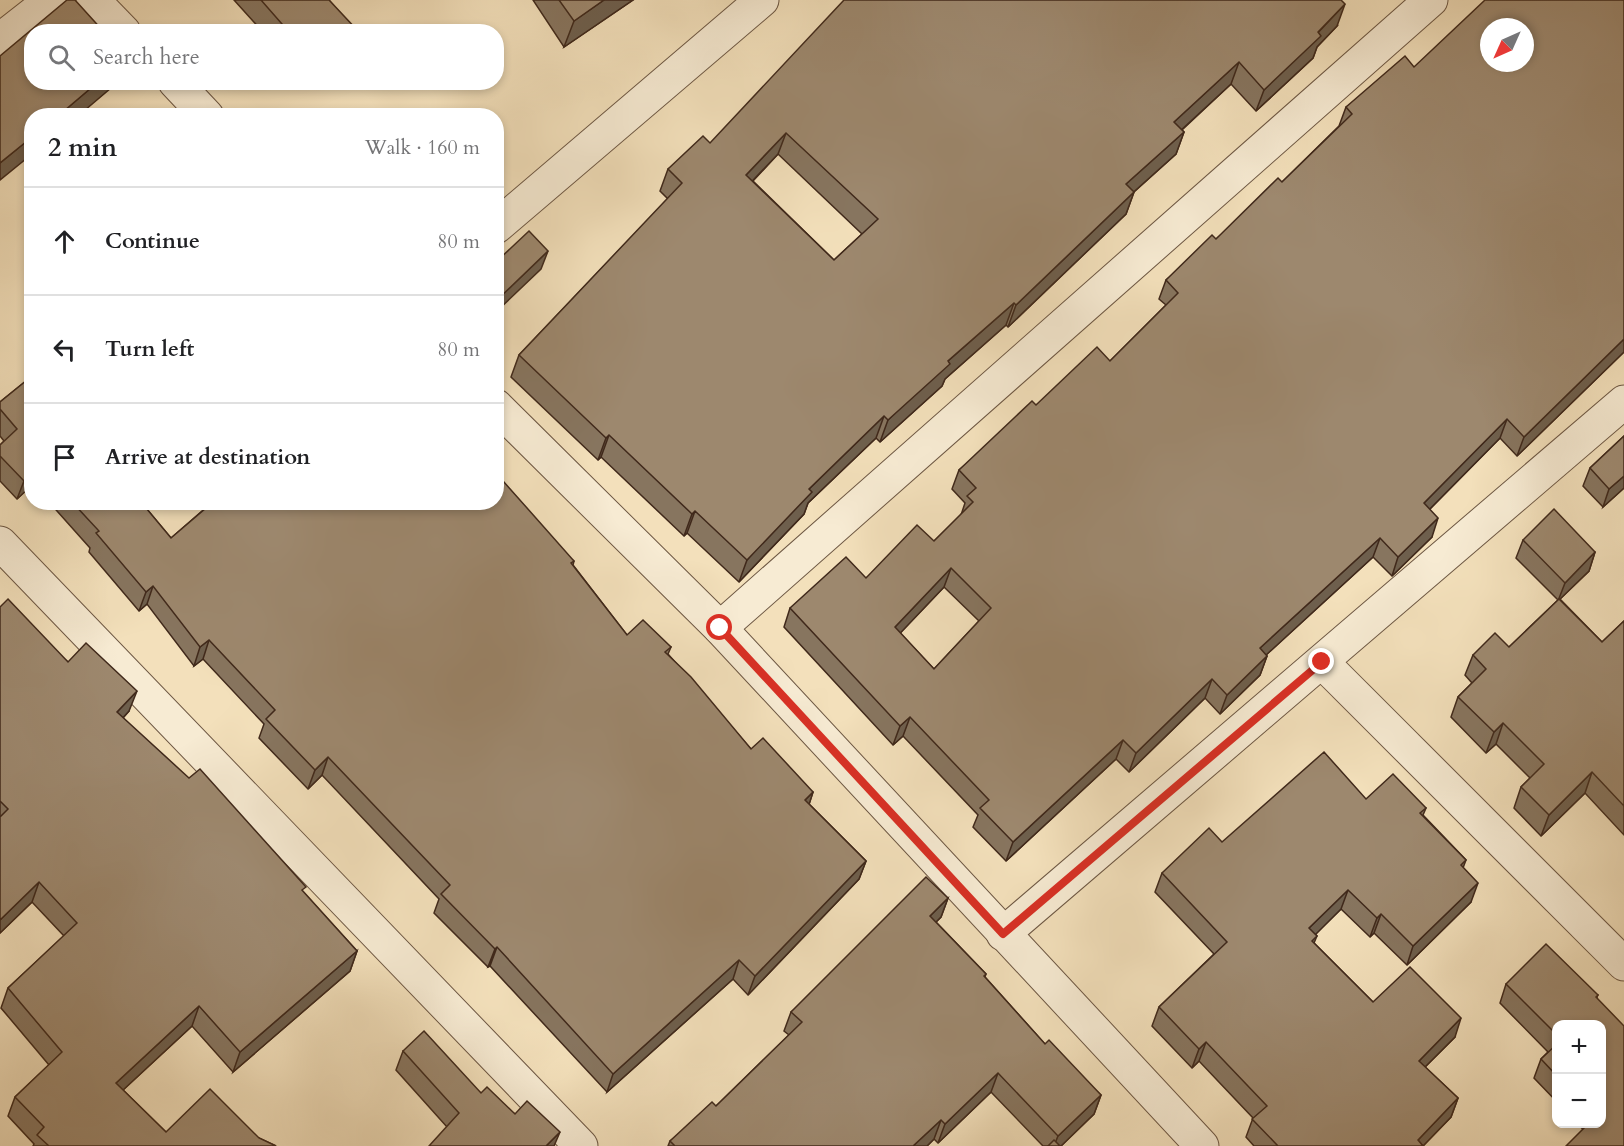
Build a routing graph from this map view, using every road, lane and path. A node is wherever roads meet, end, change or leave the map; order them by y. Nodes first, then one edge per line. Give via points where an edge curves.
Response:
1 (51, 0) edge
2 (93, 0) edge
3 (762, 0) edge
4 (1431, 0) edge
5 (116, 24) edge
6 (0, 40) edge
7 (182, 90) edge
8 (199, 108) edge
9 (504, 219) edge
10 (1624, 402) edge
11 (504, 414) edge
12 (0, 543) edge
13 (720, 628) junction
14 (1322, 662) junction
15 (1003, 934) junction
16 (1624, 964) edge
17 (581, 1146) edge
18 (1202, 1146) edge

1 - 6 street
2 - 5 street
3 - 9 street
4 - 13 street
7 - 8 street
10 - 14 street
11 - 13 street
12 - 17 street
13 - 15 street
14 - 15 street
14 - 16 street
15 - 18 street

